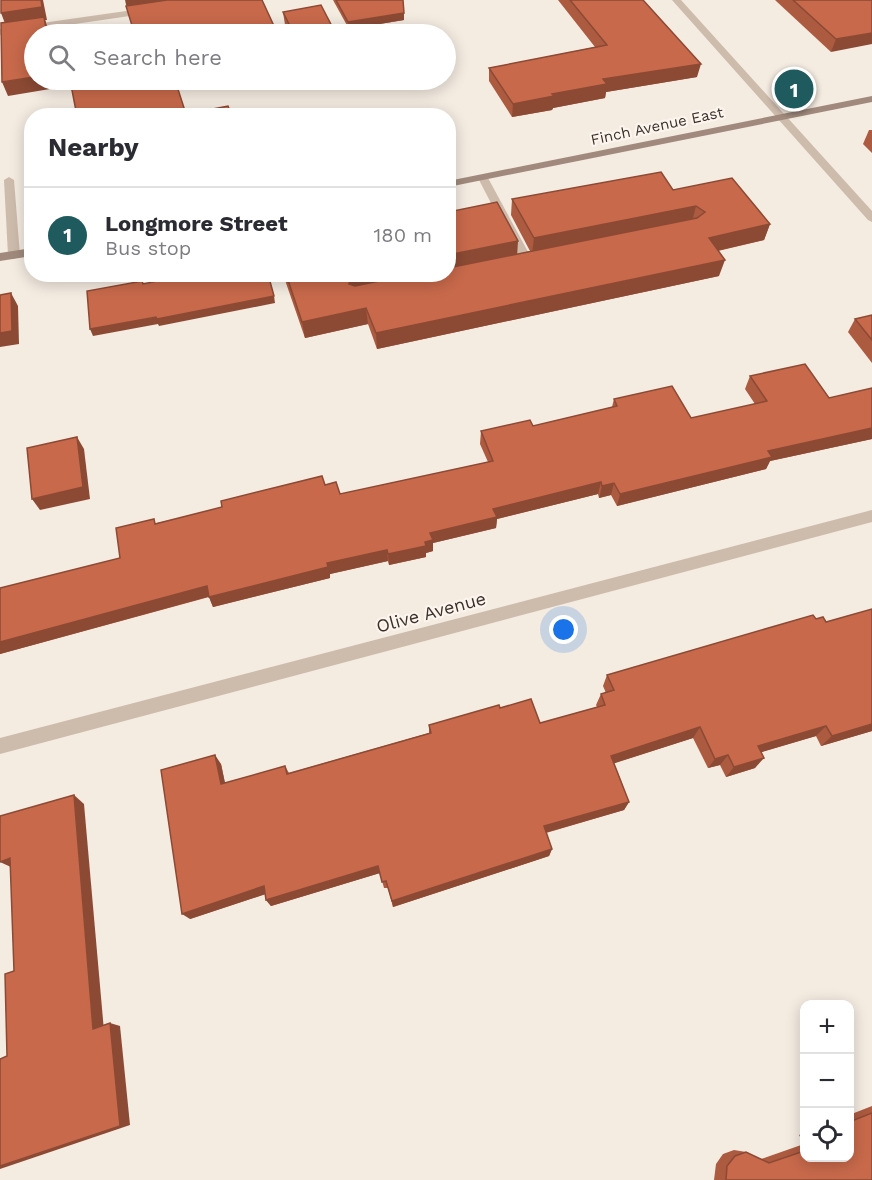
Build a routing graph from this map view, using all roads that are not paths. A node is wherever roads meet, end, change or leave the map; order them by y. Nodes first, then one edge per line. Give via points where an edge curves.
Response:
1 (676, 0) edge
2 (153, 10) edge
3 (56, 24) edge
4 (24, 29) edge
5 (0, 32) edge
6 (872, 99) edge
7 (779, 116) junction
8 (483, 178) junction
9 (9, 180) dead end
10 (456, 183) edge
11 (872, 218) edge
12 (24, 253) edge
13 (15, 255) junction
14 (0, 257) edge
15 (527, 261) edge
16 (872, 516) edge
17 (0, 746) edge

1 - 7 street
2 - 3 street
4 - 5 street
6 - 7 main road, Finch Avenue East
7 - 8 main road, Finch Avenue East
7 - 11 street
8 - 10 main road, Finch Avenue East
8 - 15 street
9 - 13 street
12 - 13 main road
13 - 14 main road
16 - 17 street, Olive Avenue

